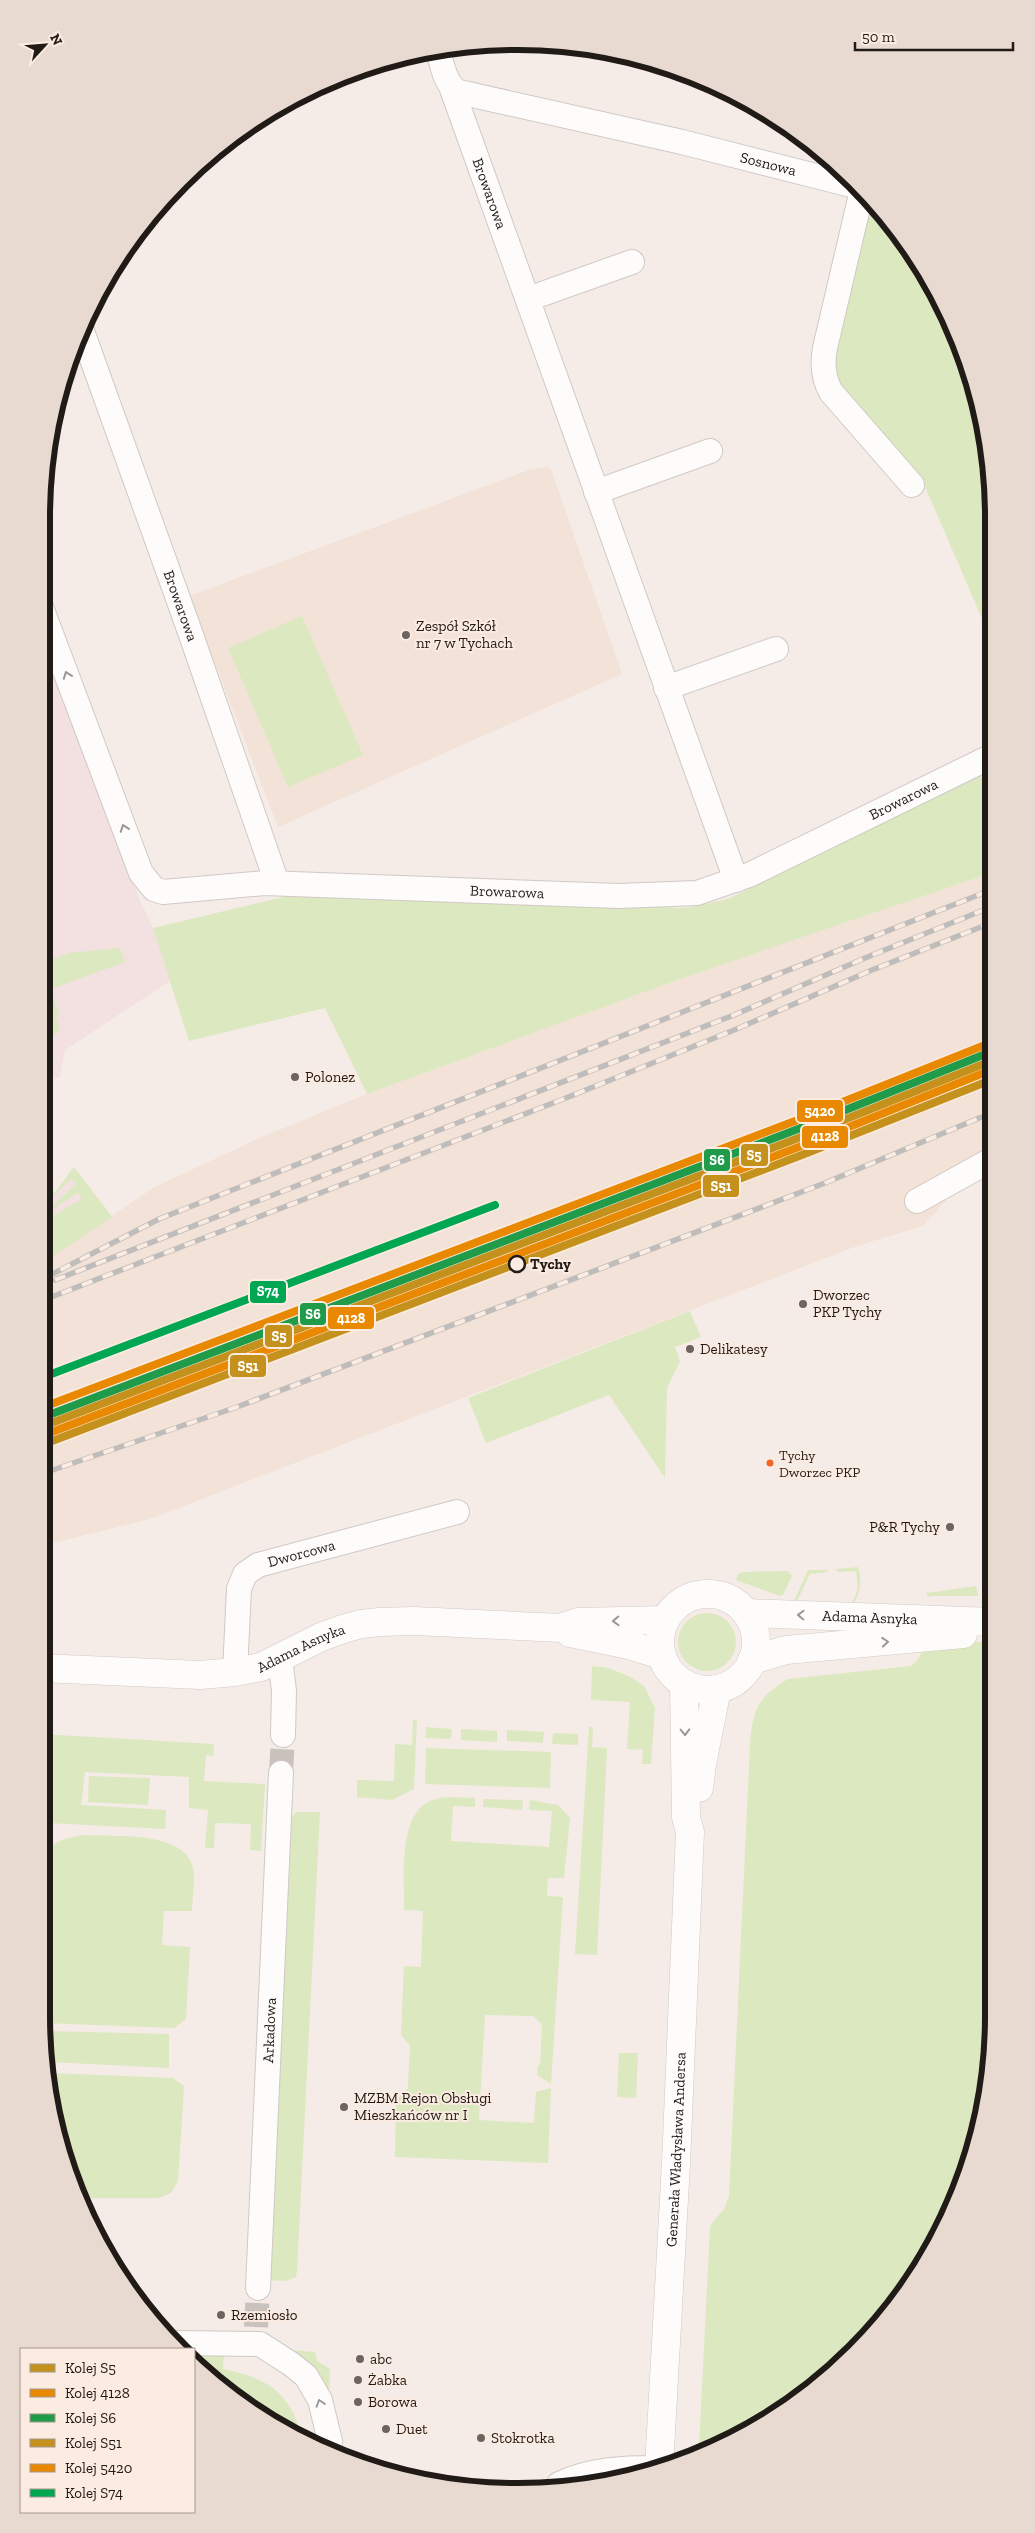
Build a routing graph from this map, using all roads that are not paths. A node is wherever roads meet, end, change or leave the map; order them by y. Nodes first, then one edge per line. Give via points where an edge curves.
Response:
1 (440, 57) edge
2 (452, 89) junction
3 (842, 182) edge
4 (860, 199) edge
5 (632, 262) dead end
6 (528, 299) junction
7 (85, 341) edge
8 (710, 451) dead end
9 (912, 484) dead end
10 (596, 492) junction
11 (50, 631) edge
12 (776, 649) dead end
13 (666, 688) junction
14 (985, 759) edge
15 (736, 880) junction
16 (277, 883) junction
17 (985, 1164) edge
18 (917, 1201) dead end
19 (457, 1512) dead end
20 (674, 1610) junction
21 (746, 1613) junction
22 (985, 1622) edge
23 (560, 1628) junction
24 (985, 1631) edge
25 (662, 1656) junction
26 (280, 1658) junction
27 (752, 1660) junction
28 (50, 1668) edge
29 (235, 1672) junction
30 (684, 1683) junction
31 (717, 1689) junction
32 (282, 1735) tunnel mouth
33 (281, 1773) tunnel mouth
34 (690, 1832) junction
35 (258, 2288) tunnel mouth
36 (183, 2342) edge
37 (330, 2443) edge
38 (658, 2461) edge
39 (628, 2469) edge
40 (567, 2480) edge

1 - 2 street
2 - 3 street, Sosnowa
2 - 6 street, Browarowa
4 - 9 street, Sosnowa via 822,362 824,374 831,392
5 - 6 street
6 - 10 street, Browarowa
7 - 16 street, Browarowa
8 - 10 street
10 - 13 street, Browarowa
16 -> 11 street, Browarowa via 244,883 163,892 154,889 141,873
12 - 13 street
13 - 15 street, Browarowa
14 - 15 street, Browarowa
15 - 16 street, Browarowa via 697,893 619,896
17 - 18 street
19 - 29 street, Dworcowa via 258,1565 245,1574 239,1589
20 - 21 street via 699,1594 717,1594 734,1601
20 -> 23 street, Adama Asnyka via 578,1622
20 - 25 street via 660,1637
22 -> 21 street, Adama Asnyka
21 - 27 street via 754,1628 756,1644
23 - 25 street, Adama Asnyka via 577,1636 629,1645
23 - 26 street, Adama Asnyka via 414,1621 361,1624 321,1637
27 -> 24 street, Adama Asnyka via 786,1650
25 - 30 street via 674,1676
26 - 29 street, Adama Asnyka via 261,1667
26 - 32 street via 284,1691
27 - 31 street via 738,1678
28 - 29 street, Adama Asnyka via 200,1674
30 - 31 street via 700,1689
30 -> 34 street, Generała Władysława Andersa via 686,1816
31 - 34 street, Generała Władysława Andersa via 702,1764 696,1817
33 - 35 street, Arkadowa
34 - 38 street, Generała Władysława Andersa via 676,2163
37 -> 36 street via 320,2400 306,2376 260,2344 256,2335
39 - 40 street via 596,2471

